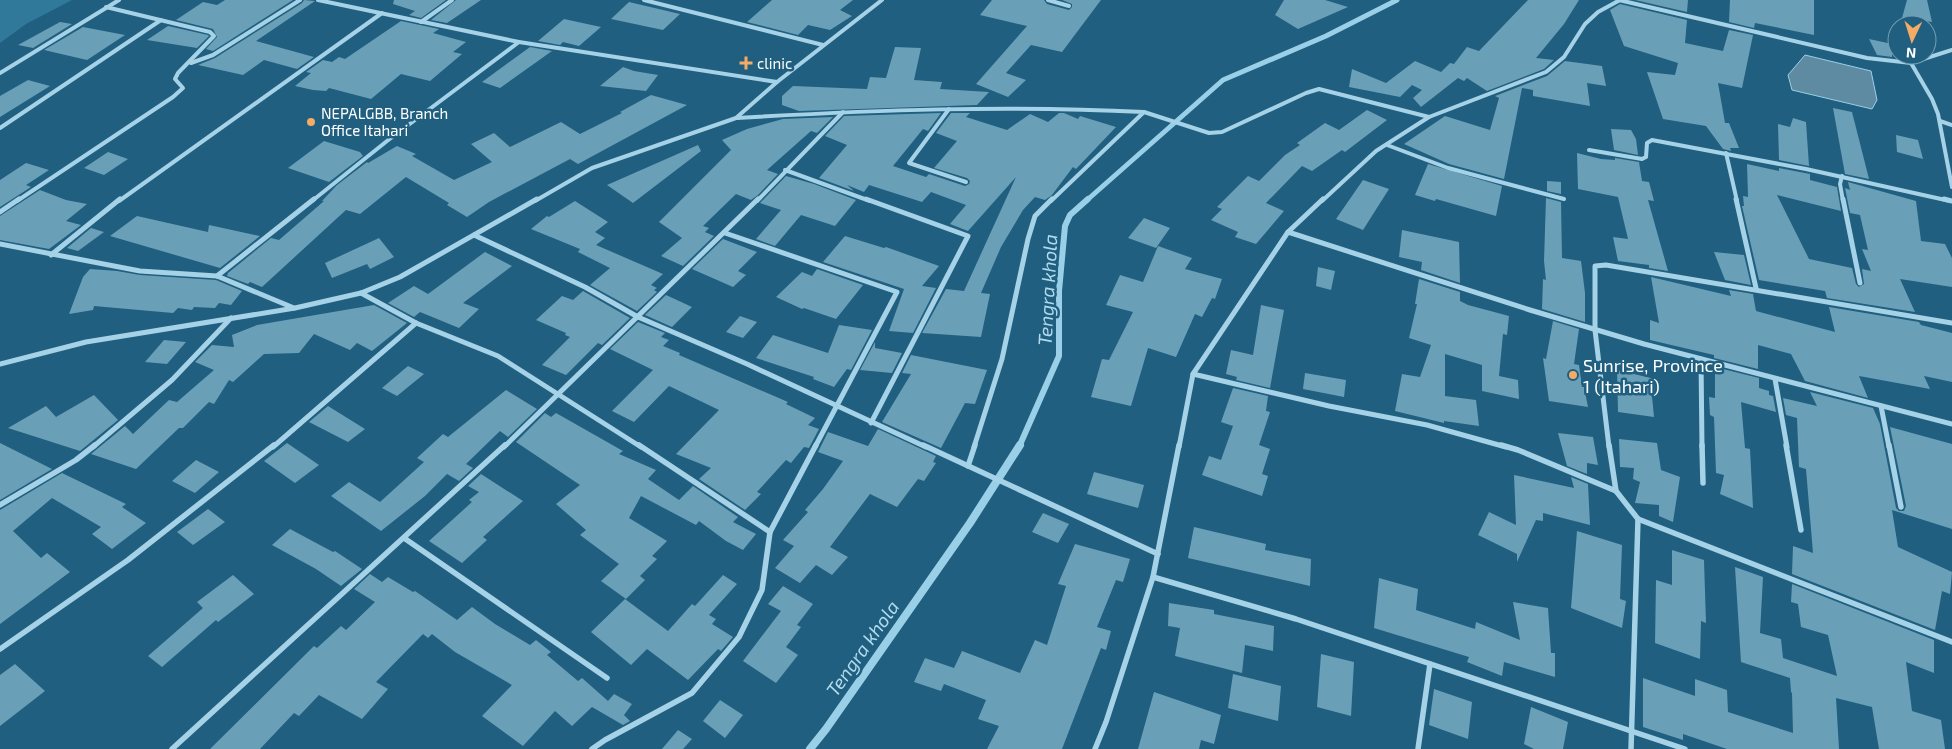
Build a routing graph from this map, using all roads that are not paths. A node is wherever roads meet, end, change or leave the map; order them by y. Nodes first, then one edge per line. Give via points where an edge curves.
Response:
1 (119, 0) edge
2 (300, 0) edge
3 (318, 0) edge
4 (452, 0) edge
5 (644, 0) edge
6 (882, 0) edge
7 (1048, 0) edge
8 (1619, 0) edge
9 (1069, 6) dead end
10 (106, 7) junction
11 (382, 13) junction
12 (161, 20) junction
13 (421, 22) junction
14 (519, 42) junction
15 (823, 45) junction
16 (1952, 50) edge
17 (1937, 55) edge
18 (1887, 60) edge
19 (188, 64) junction
20 (1912, 65) edge
21 (0, 73) edge
22 (777, 82) junction
23 (949, 109) junction
24 (843, 112) junction
25 (1144, 112) junction
26 (736, 118) junction
27 (1429, 118) junction
28 (1940, 121) junction
29 (1952, 125) edge
30 (0, 128) edge
31 (1387, 145) junction
32 (1589, 150) dead end
33 (1726, 153) junction
34 (785, 170) junction
35 (1842, 176) junction
36 (966, 182) dead end
37 (1952, 187) edge
38 (1564, 199) dead end
39 (1952, 201) edge
40 (0, 212) edge
41 (1288, 232) junction
42 (725, 234) junction
43 (474, 235) junction
44 (0, 244) edge
45 (51, 255) junction
46 (217, 276) junction
47 (1860, 283) dead end
48 (1756, 288) junction
49 (361, 292) junction
50 (295, 308) junction
51 (638, 317) junction
52 (231, 318) junction
53 (416, 323) junction
54 (1952, 323) edge
55 (1595, 330) junction
56 (1700, 359) junction
57 (0, 364) edge
58 (1192, 374) junction
59 (1775, 379) junction
60 (560, 394) junction
61 (835, 406) junction
62 (1881, 406) junction
63 (871, 423) junction
64 (1952, 424) edge
65 (968, 466) junction
66 (1703, 482) dead end
67 (1616, 491) junction
68 (0, 505) edge
69 (1901, 507) dead end
70 (1638, 519) junction
71 (1801, 530) dead end
72 (770, 532) junction
73 (404, 538) junction
74 (1158, 554) junction
75 (1153, 577) junction
76 (1952, 642) edge
77 (0, 649) edge
78 (1430, 664) junction
79 (607, 678) dead end
80 (1631, 731) junction
81 (172, 749) edge
82 (592, 749) edge
83 (1095, 749) edge
84 (1418, 749) edge
85 (1632, 749) edge
86 (1685, 749) edge

1 - 10 street
2 - 19 street via 213,55
3 - 11 street
4 - 13 street
5 - 15 street
6 - 15 street
7 - 9 street
8 - 18 street
8 - 27 street via 1585,24 1564,57 1546,72
10 - 12 street
10 - 21 street
11 - 13 street
11 - 45 street via 123,197
12 - 19 street via 210,32 214,36
12 - 30 street
13 - 14 street
14 - 22 street
14 - 46 street via 387,140
15 - 22 street
16 - 17 street
19 - 40 street via 175,78 183,88 173,97
20 - 28 street
22 - 26 street
23 - 24 street
23 - 25 street
23 - 36 street via 910,163
24 - 26 street
24 - 34 street
25 - 27 street via 1209,133 1230,130 1319,89
25 - 65 street via 1035,216 1002,359
26 - 43 street via 592,168
27 - 31 street
28 - 29 street
28 - 37 street
31 - 38 street via 1448,168
31 - 41 street via 1376,151
32 - 33 street via 1642,160 1646,157 1647,143 1652,140
33 - 35 street
33 - 48 street
34 - 42 street
34 - 63 street via 968,236
35 - 39 street
35 - 47 street via 1840,184
41 - 55 street
41 - 58 street
42 - 51 street
42 - 61 street via 897,292
43 - 49 street via 400,278
43 - 51 street via 585,287
44 - 45 street
45 - 46 street via 140,271
46 - 50 street
48 - 54 street
48 - 55 street via 1595,266
49 - 50 street
49 - 53 street
50 - 52 street
51 - 60 street
51 - 61 street
52 - 57 street via 86,342
52 - 68 street via 172,380 122,424 76,460
53 - 60 street via 498,356
53 - 77 street via 280,441 136,554
55 - 56 street
55 - 67 street
56 - 59 street
56 - 66 street
58 - 67 street via 1427,425 1518,450
58 - 74 street
59 - 62 street
59 - 71 street
60 - 72 street
60 - 73 street
61 - 63 street
61 - 72 street
62 - 64 street
62 - 69 street
63 - 65 street
65 - 74 street
67 - 70 street
70 - 76 street
70 - 80 street
72 - 82 street via 762,590 739,637 692,693
73 - 79 street
73 - 81 street
74 - 75 street
75 - 78 street via 1296,619
75 - 83 street
78 - 80 street
78 - 84 street
80 - 85 street
80 - 86 street

